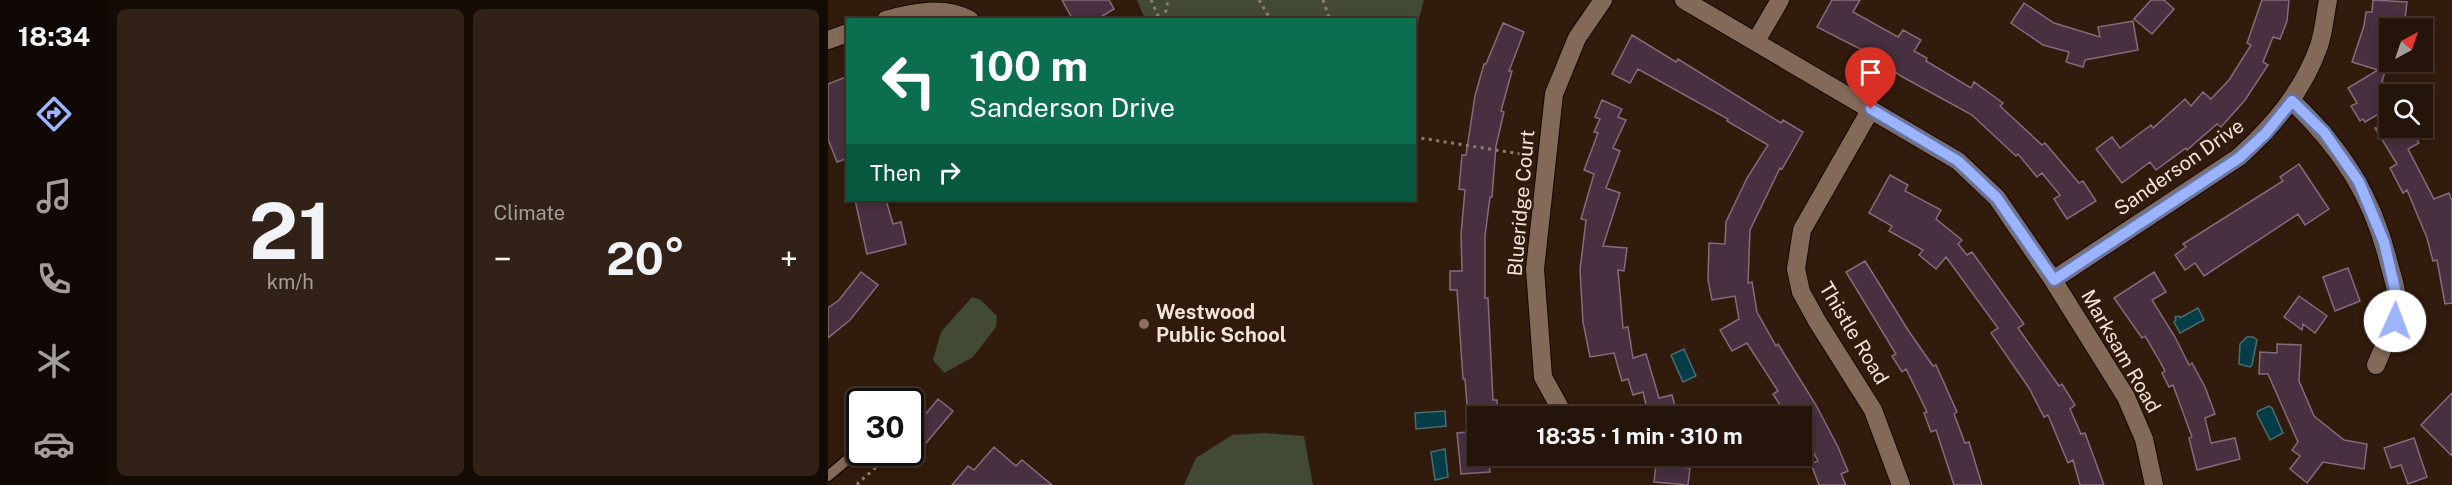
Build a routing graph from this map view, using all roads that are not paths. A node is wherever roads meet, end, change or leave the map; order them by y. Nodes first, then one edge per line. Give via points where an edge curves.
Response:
1 (1603, 0) edge
2 (1684, 0) edge
3 (1780, 0) edge
4 (2328, 0) edge
5 (893, 18) edge
6 (965, 18) edge
7 (846, 34) edge
8 (828, 40) edge
9 (1756, 41) junction
10 (2292, 101) junction
11 (1871, 109) junction
12 (2054, 280) junction
13 (2376, 365) dead end
14 (1559, 406) edge
15 (846, 461) edge
16 (828, 476) edge
17 (1901, 485) edge
18 (2154, 485) edge

1 - 14 street, Blueridge Court via 1577,38 1554,94 1535,269 1543,378
2 - 9 street, Marksam Road
3 - 9 street
4 - 10 street, Sanderson Drive via 2319,45
5 - 6 street via 915,12 948,11
7 - 8 street
9 - 11 street, Marksam Road
10 - 12 street, Sanderson Drive via 2239,158
10 - 13 street via 2324,132 2359,182 2384,242 2397,298 2395,321
11 - 12 street, Marksam Road via 1958,161 1997,198
11 - 17 street, Thistle Road via 1802,230 1796,269 1801,292 1817,321 1874,410
12 - 18 street, Marksam Road via 2126,397 2144,439
15 - 16 lane

